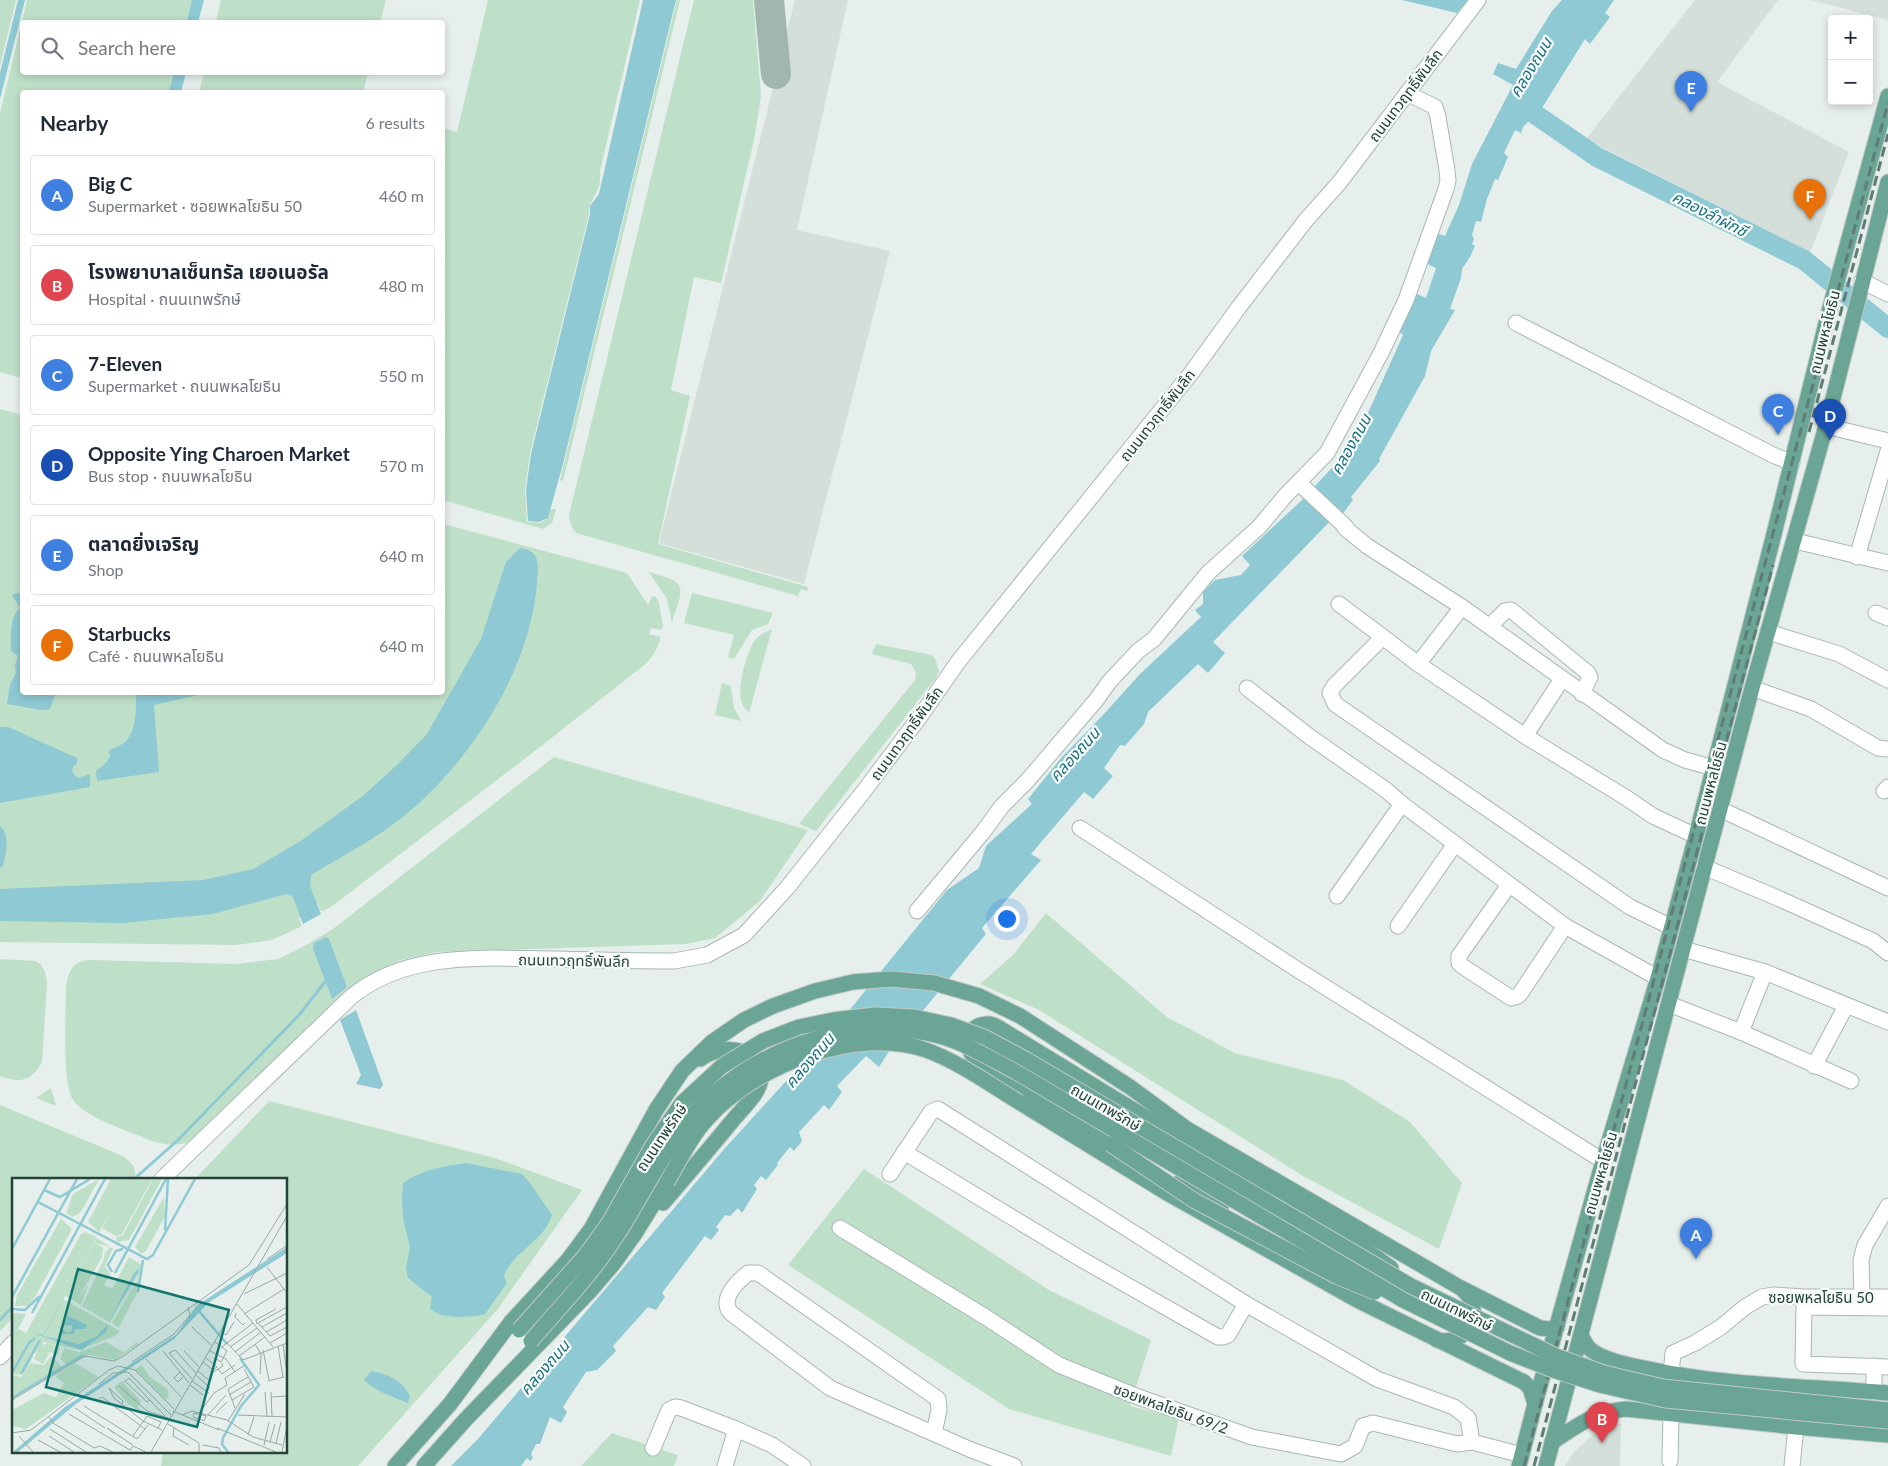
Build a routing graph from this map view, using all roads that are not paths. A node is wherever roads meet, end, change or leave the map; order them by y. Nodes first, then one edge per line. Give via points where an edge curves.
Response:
1 (1478, 0) edge
2 (1407, 93) junction
3 (1888, 96) edge
4 (1888, 182) edge
5 (1861, 286) junction
6 (1888, 294) edge
7 (1516, 323) dead end
8 (1826, 426) junction
9 (1888, 441) edge
10 (1888, 451) edge
11 (1792, 463) junction
12 (1299, 483) junction
13 (1774, 534) junction
14 (1795, 541) junction
15 (1857, 557) junction
16 (1888, 563) edge
17 (1339, 604) dead end
18 (1462, 608) junction
19 (1490, 626) junction
20 (1768, 632) junction
21 (1383, 637) junction
22 (1418, 664) junction
23 (1562, 679) junction
24 (1888, 680) edge
25 (1736, 682) junction
26 (1752, 686) junction
27 (1247, 688) dead end
28 (1582, 694) junction
29 (1525, 736) junction
30 (1888, 749) edge
31 (1714, 768) junction
32 (1402, 804) junction
33 (1720, 809) junction
34 (1080, 828) dead end
35 (1696, 836) junction
36 (1454, 844) junction
37 (1704, 868) junction
38 (1509, 885) junction
39 (1888, 888) edge
40 (1337, 896) dead end
41 (917, 911) dead end
42 (1398, 926) dead end
43 (1565, 926) junction
44 (1671, 927) junction
45 (1683, 949) junction
46 (1888, 953) edge
47 (1765, 972) junction
48 (1658, 978) junction
49 (1669, 1004) junction
50 (1846, 1006) junction
51 (1888, 1022) edge
52 (1742, 1032) junction
53 (1030, 1047) junction
54 (976, 1060) junction
55 (1814, 1066) junction
56 (682, 1071) junction
57 (1851, 1081) dead end
58 (1187, 1129) junction
59 (904, 1152) junction
60 (1603, 1161) junction
61 (890, 1174) dead end
62 (163, 1178) edge
63 (1888, 1206) edge
64 (840, 1228) dead end
65 (634, 1235) junction
66 (1411, 1286) junction
67 (1459, 1287) junction
68 (1862, 1297) junction
69 (1888, 1297) edge
70 (1357, 1300) junction
71 (1403, 1300) junction
72 (1246, 1304) junction
73 (1888, 1308) edge
74 (1557, 1327) junction
75 (1581, 1335) junction
76 (1431, 1337) junction
77 (12, 1344) edge
78 (0, 1357) edge
79 (1881, 1366) edge
80 (1671, 1374) junction
81 (1712, 1380) junction
82 (1881, 1393) edge
83 (450, 1404) junction
84 (1535, 1404) junction
85 (1888, 1410) edge
86 (1671, 1414) junction
87 (466, 1419) junction
88 (1707, 1419) junction
89 (1888, 1421) edge
90 (1796, 1427) junction
91 (736, 1429) junction
92 (934, 1433) junction
93 (1888, 1435) edge
94 (1472, 1442) junction
95 (1552, 1442) junction
96 (652, 1448) dead end
97 (1521, 1460) edge
98 (1670, 1460) dead end
99 (394, 1466) edge
100 (424, 1466) edge
101 (725, 1466) edge
102 (803, 1466) edge
103 (1014, 1466) edge
104 (1546, 1466) edge
105 (1792, 1466) edge

1 - 2 street, ถนนเทวฤทธิ์พันลึก
2 - 12 street via 1435,108 1448,180 1406,300 1381,353 1327,453
2 - 62 street, ถนนเทวฤทธิ์พันลึก via 1339,183 1238,306 1192,372 958,662 864,792 787,888 744,935 706,955 674,961 466,958 422,964 377,980 351,997 326,1020
3 - 11 main road, ถนนพหลโยธิน via 1832,298
4 - 5 main road, ถนนพหลโยธิน
5 - 6 street
5 - 8 main road, ถนนพหลโยธิน
7 - 11 street
8 - 9 street
8 - 14 main road, ถนนพหลโยธิน
10 - 15 street
11 - 13 main road, ถนนพหลโยธิน
12 - 18 street via 1368,546
12 - 41 street via 1259,527 1208,573 1154,639 1109,682
13 - 14 main road via 1783,543
13 - 25 main road, ถนนพหลโยธิน
14 - 15 street
14 - 20 main road, ถนนพหลโยธิน
15 - 16 street
17 - 21 street
18 - 19 street
18 - 22 street
19 - 23 street
19 - 28 street via 1505,611 1511,610 1588,673 1590,677
20 - 24 street via 1839,654
20 - 26 main road, ถนนพหลโยธิน
21 - 22 street
21 - 44 street via 1334,686 1330,696 1335,704 1630,907
22 - 29 street
23 - 28 street
23 - 29 street
25 - 26 main road
25 - 31 main road, ถนนพหลโยธิน
26 - 30 street via 1811,709 1878,748
26 - 33 main road, ถนนพหลโยธิน
27 - 32 street
28 - 31 street via 1664,750
29 - 35 street via 1653,816
31 - 35 main road, ถนนพหลโยธิน
32 - 36 street
32 - 40 street
33 - 37 main road, ถนนพหลโยธิน
33 - 39 street
34 - 60 street via 1290,965
35 - 44 main road, ถนนพหลโยธิน
36 - 38 street
36 - 42 street
37 - 45 main road, ถนนพหลโยธิน
37 - 46 street via 1873,941
38 - 43 street
38 - 43 street via 1459,956 1462,966 1514,998 1520,994
43 - 48 street
44 - 48 main road, ถนนพหลโยธิน
45 - 47 street
45 - 49 main road, ถนนพหลโยธิน
47 - 50 street
47 - 52 street
48 - 60 main road, ถนนพหลโยธิน
49 - 52 street
49 - 75 main road, ถนนพหลโยธิน
50 - 51 street
50 - 55 street
52 - 55 street
53 - 54 main road via 995,1026 984,1024 972,1031 968,1039 968,1049
53 - 58 main road via 1064,1058
53 - 66 main road, bridge via 1354,1241
54 - 70 main road via 1279,1241
54 - 71 main road, bridge via 1196,1201 1336,1276
55 - 57 street
56 - 58 main road, ถนนเทพรักษ์ via 712,1042 744,1020 815,990 891,979 934,983 979,996 1020,1016 1130,1087
56 - 65 main road via 704,1056 732,1049 749,1054 760,1069 761,1079 743,1108
56 - 83 main road, ถนนเทพรักษ์ via 651,1117 590,1228 568,1260 511,1322
58 - 67 main road, ถนนเทพรักษ์
59 - 61 street
59 - 72 street via 1218,1337 1228,1335
59 - 72 street via 931,1112 938,1109
60 - 74 main road, ถนนพหลโยธิน
63 - 68 street via 1865,1245 1861,1260
64 - 94 street, ซอยพหลโยธิน 69/2 via 1059,1365 1252,1438 1341,1454 1355,1446 1363,1426 1373,1423 1457,1444
65 - 70 main road, ถนนเทพรักษ์, bridge via 692,1139 733,1096 760,1077 794,1060 830,1049 878,1043 925,1050 954,1062 1167,1193
65 - 87 main road, ถนนเทพรักษ์ via 590,1290
66 - 83 main road, ถนนเทพรักษ์, bridge via 984,1037 914,1017 875,1015 833,1020 799,1027 763,1041 722,1066 682,1104 585,1256
66 - 85 main road, ถนนเทพรักษ์, bridge via 1526,1343 1604,1373 1663,1387
67 - 74 main road, ถนนเทพรักษ์ via 1540,1328
67 - 76 main road via 1473,1305 1474,1314 1469,1328 1454,1340 1442,1341
68 - 69 street, ซอยพหลโยธิน 50
68 - 80 street, ซอยพหลโยธิน 50 via 1773,1294 1762,1297 1721,1327 1673,1352
70 - 76 main road, ถนนเทพรักษ์
71 - 87 main road, ถนนเทพรักษ์, bridge via 1016,1072 962,1044 927,1033 867,1030 798,1044 760,1061 732,1078 692,1114 664,1154 617,1236
71 - 89 main road, ถนนเทพรักษ์, bridge via 1510,1353 1600,1385 1664,1400
72 - 94 street via 1377,1379 1454,1407 1468,1418
73 - 79 street via 1804,1307 1803,1364
74 - 84 main road, ถนนพหลโยธิน
75 - 80 main road via 1592,1352 1630,1366
75 - 95 main road, ถนนพหลโยธิน
76 - 84 main road, ถนนเทพรักษ์ via 1524,1382 1530,1388
77 - 78 street
79 - 82 street
80 - 81 main road
81 - 82 main road
81 - 88 main road via 1701,1382 1692,1394 1691,1403 1696,1412
83 - 99 main road, ถนนเทพรักษ์
84 - 97 main road, ถนนพหลโยธิน
86 - 88 main road
86 - 95 main road via 1626,1409 1608,1411 1581,1422
86 - 98 street
87 - 100 main road, ถนนเทพรักษ์
88 - 90 main road
90 - 93 main road
90 - 105 street
91 - 96 street via 675,1408 669,1410
91 - 101 street
91 - 102 street via 772,1445
92 - 92 street via 938,1399 758,1273 748,1273 733,1288 726,1308 830,1388
92 - 103 street
94 - 97 street, ซอยพหลโยธิน 69/2
95 - 104 main road, ถนนพหลโยธิน

